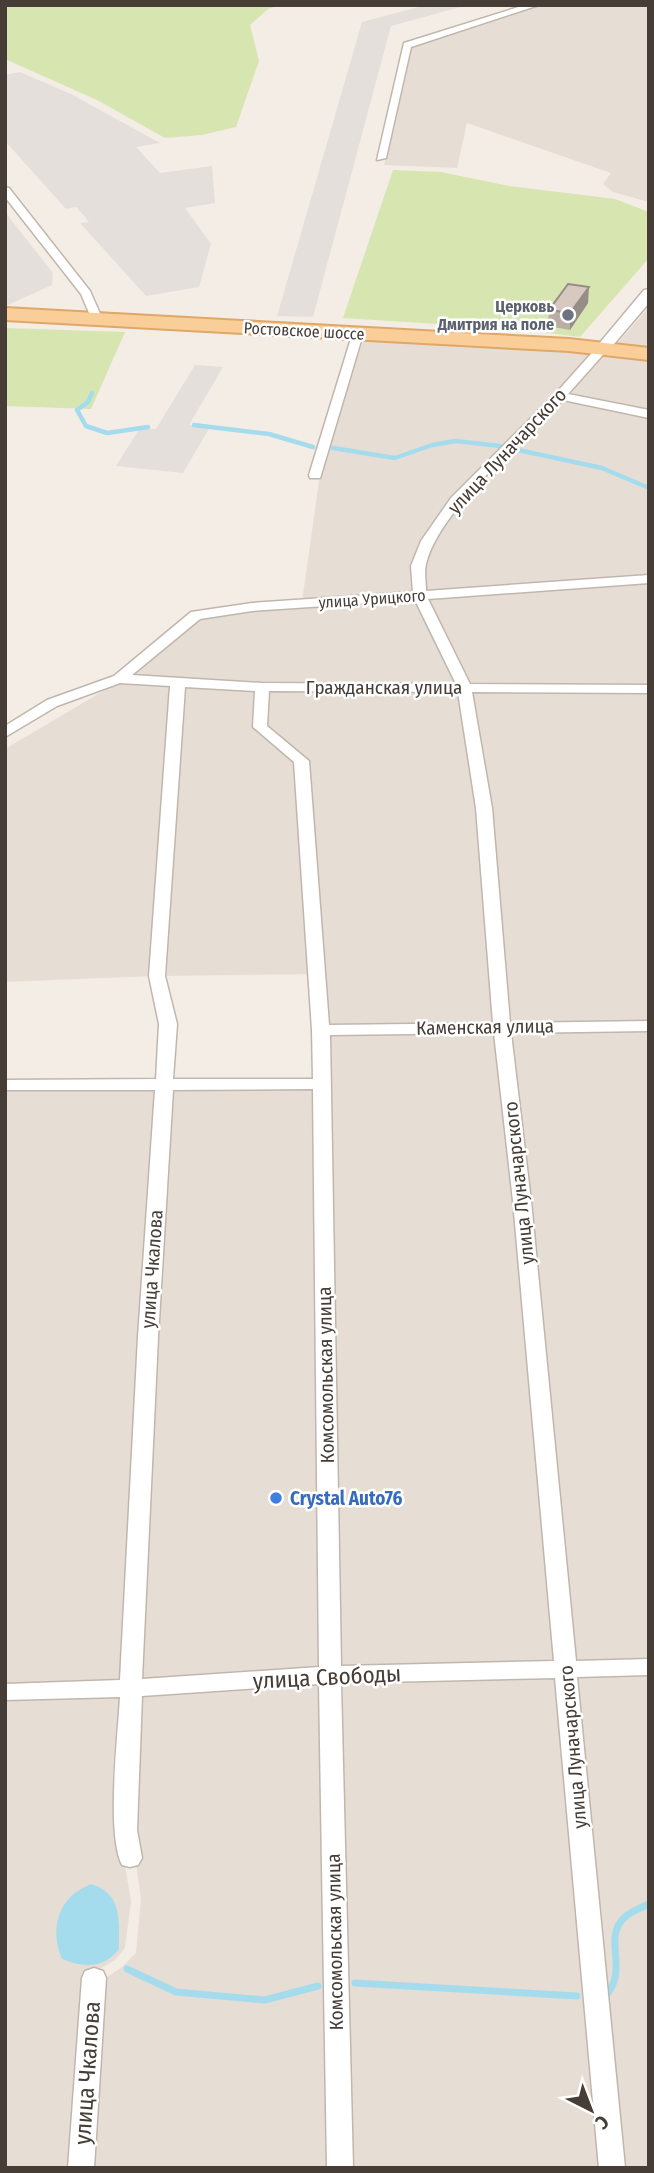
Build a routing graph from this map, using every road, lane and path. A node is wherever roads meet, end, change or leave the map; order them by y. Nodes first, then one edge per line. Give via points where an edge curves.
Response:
1 (535, 5) edge
2 (381, 158) dead end
3 (5, 191) edge
4 (649, 293) edge
5 (5, 314) edge
6 (96, 318) junction
7 (357, 334) junction
8 (603, 348) junction
9 (649, 354) edge
10 (560, 396) junction
11 (649, 414) edge
12 (315, 475) dead end
13 (649, 579) edge
14 (420, 596) junction
15 (119, 679) junction
16 (178, 681) junction
17 (464, 686) junction
18 (262, 687) junction
19 (649, 689) edge
20 (5, 733) edge
21 (502, 1026) junction
22 (649, 1026) edge
23 (321, 1030) junction
24 (165, 1084) junction
25 (322, 1084) junction
26 (5, 1086) edge
27 (649, 1667) edge
28 (566, 1669) junction
29 (330, 1675) junction
30 (131, 1688) junction
31 (5, 1692) edge
32 (130, 1858) dead end
33 (93, 1979) dead end
34 (81, 2168) edge
35 (340, 2168) edge
36 (612, 2168) edge

1 - 2 street via 407,45
3 - 6 street via 86,293
4 - 8 street, улица Луначарского
5 - 6 main road, Ростовское шоссе
6 - 7 main road, Ростовское шоссе
7 - 8 main road, Ростовское шоссе
7 - 12 street
8 - 9 main road, Ростовское шоссе
8 - 10 street, улица Луначарского
10 - 11 street
10 - 14 street, улица Луначарского via 456,501 428,541 418,566
13 - 14 street, улица Урицкого
14 - 15 street, улица Урицкого via 196,614
14 - 17 street, улица Луначарского
15 - 16 street, Гражданская улица
15 - 20 street via 52,703
16 - 18 street, Гражданская улица
16 - 24 street, улица Чкалова via 157,976 168,1024
17 - 18 street, Гражданская улица
17 - 19 street, Гражданская улица
17 - 21 street, улица Луначарского via 484,808
18 - 23 street, Комсомольская улица via 260,727 301,761
21 - 22 street, Каменская улица
21 - 23 street, Каменская улица
21 - 28 street, улица Луначарского
23 - 25 street, Комсомольская улица
24 - 25 street
24 - 26 street
24 - 30 street, улица Чкалова
25 - 29 street, Комсомольская улица
27 - 28 street, улица Свободы
28 - 29 street, улица Свободы
28 - 36 street, улица Луначарского
29 - 30 street, улица Свободы
29 - 35 street, Комсомольская улица
30 - 31 street, улица Свободы
30 - 32 street, улица Чкалова via 125,1830
33 - 34 street, улица Чкалова

